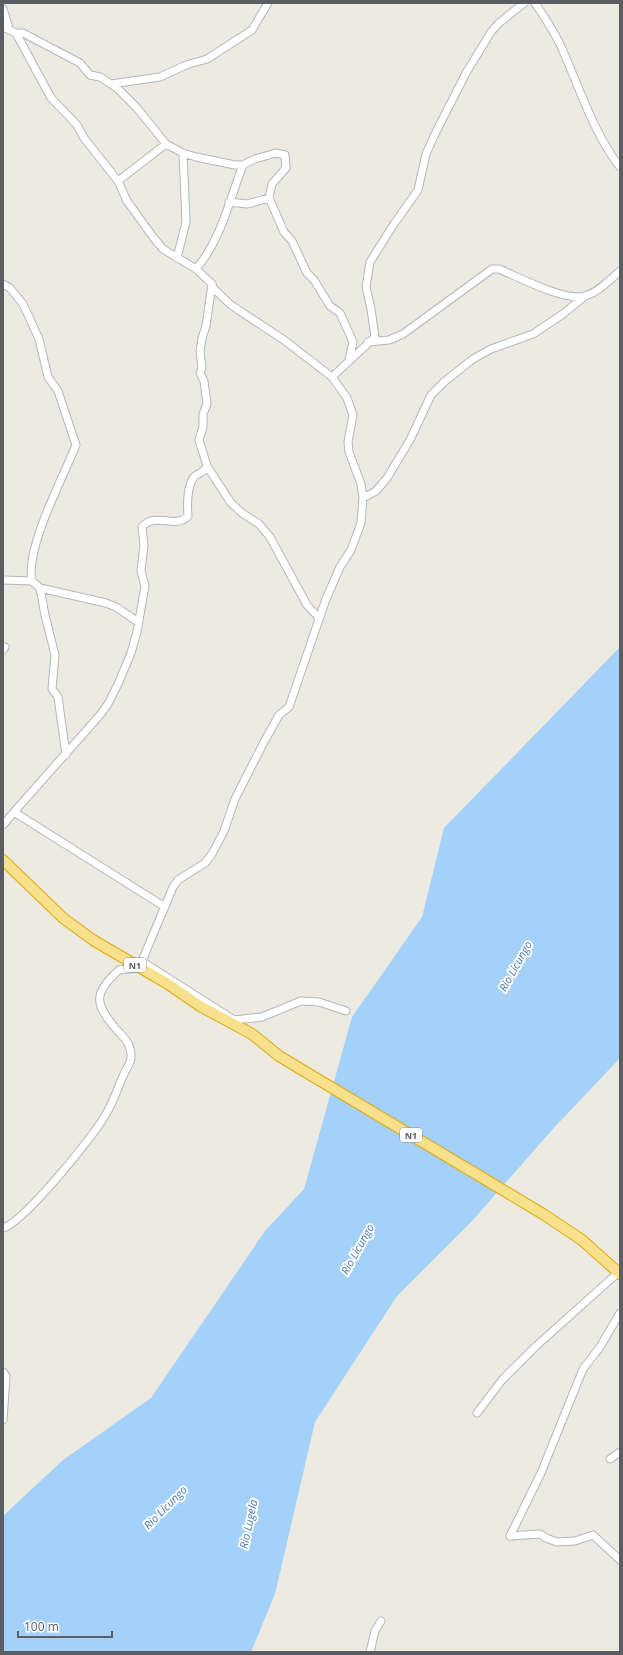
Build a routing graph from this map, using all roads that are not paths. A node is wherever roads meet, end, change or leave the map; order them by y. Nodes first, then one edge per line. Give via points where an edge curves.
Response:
1 (268, 3) edge
2 (524, 3) edge
3 (535, 3) edge
4 (5, 8) edge
5 (6, 28) edge
6 (16, 33) junction
7 (111, 84) junction
8 (166, 144) junction
9 (182, 152) junction
10 (243, 165) junction
11 (620, 167) edge
12 (118, 182) junction
13 (269, 198) junction
14 (229, 202) junction
15 (177, 258) junction
16 (196, 270) junction
17 (620, 271) edge
18 (3, 284) edge
19 (212, 284) junction
20 (585, 296) junction
21 (368, 342) junction
22 (349, 360) junction
23 (332, 377) junction
24 (206, 466) junction
25 (363, 498) junction
26 (3, 580) edge
27 (32, 581) junction
28 (40, 588) junction
29 (319, 618) junction
30 (138, 622) junction
31 (66, 755) junction
32 (14, 812) junction
33 (3, 824) edge
34 (3, 860) edge
35 (165, 907) junction
36 (141, 965) junction
37 (346, 1011) dead end
38 (3, 1228) edge
39 (619, 1272) edge
40 (620, 1313) edge
41 (3, 1372) edge
42 (477, 1413) dead end
43 (3, 1420) edge
44 (620, 1452) edge
45 (610, 1459) dead end
46 (620, 1560) edge
47 (381, 1621) dead end
48 (370, 1652) edge

1 - 7 street via 252,30 208,59 186,65 160,77
2 - 21 street via 491,32 466,73 426,154 418,190 370,262 366,287 375,330 374,336
3 - 11 street via 562,49 596,126
4 - 5 street
5 - 6 street
6 - 7 street via 23,33 80,63 90,74
6 - 12 street via 51,98 77,125
7 - 8 street via 137,108
8 - 9 street
8 - 12 street
9 - 10 street
9 - 15 street via 186,222
10 - 13 street via 255,158 276,153 285,155 286,168 272,184
10 - 14 street
12 - 15 street via 143,224 163,248
13 - 14 street via 247,204
13 - 22 street via 307,273 330,306 340,313 353,342
14 - 16 street via 218,236
15 - 16 street
16 - 19 street
17 - 20 street
18 - 27 street via 10,288 23,304 39,339 48,377 58,391 76,445 40,529 31,563
19 - 23 street via 231,305 277,335
19 - 24 street via 200,352 200,372 207,404 199,440
20 - 21 street via 558,294 499,269 492,269 403,334 389,340
20 - 25 street via 533,334 491,349 473,359 444,382 431,395 410,440 387,478 376,491
21 - 22 street
22 - 23 street
23 - 25 street via 343,391 353,415 348,442 349,452 361,484
24 - 29 street via 231,503 259,524 270,537 307,605
24 - 30 street via 205,470 191,482 187,504 188,517 176,522 150,520 142,527 144,545 141,571 145,586
25 - 29 street via 361,523
26 - 27 street
27 - 28 street
28 - 30 street via 106,603
28 - 31 street via 54,655 52,689 58,697
29 - 35 street via 289,707 279,716 264,742 235,799 232,812 215,848 205,863 178,880
30 - 31 street via 131,653 112,698
31 - 32 street
32 - 33 street
32 - 35 street
34 - 36 highway, N1 via 63,918 93,940
35 - 36 street
36 - 37 street via 234,1020 262,1017 301,1001 319,1002
36 - 38 street via 119,970 104,985 98,1000 100,1008 128,1040 132,1056 107,1114 27,1210
36 - 39 highway, N1 via 200,1006 252,1034 279,1056 543,1214 582,1240
39 - 42 street via 502,1380
40 - 46 street via 600,1347 583,1369 541,1473 510,1536 540,1534 557,1542 575,1541 593,1535
41 - 43 street via 6,1376
44 - 45 street
47 - 48 street via 375,1630

